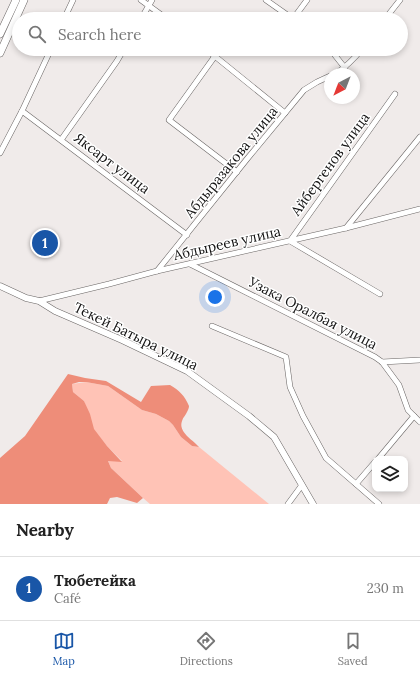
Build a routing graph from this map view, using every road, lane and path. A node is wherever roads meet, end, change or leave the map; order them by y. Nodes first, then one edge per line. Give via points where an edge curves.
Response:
1 (16, 0) edge
2 (24, 0) edge
3 (73, 0) edge
4 (141, 0) edge
5 (266, 0) edge
6 (307, 0) edge
7 (400, 0) edge
8 (150, 2) edge
9 (19, 12) edge
10 (67, 12) edge
11 (145, 12) edge
12 (160, 12) edge
13 (283, 12) edge
14 (298, 12) edge
15 (391, 12) edge
16 (12, 26) edge
17 (0, 34) edge
18 (0, 53) edge
19 (48, 56) edge
20 (120, 56) edge
21 (215, 56) joint
22 (336, 56) edge
23 (357, 56) edge
24 (345, 68) joint
25 (324, 79) edge
26 (395, 94) dead end
27 (22, 111) junction
28 (286, 113) junction
29 (420, 137) edge
30 (61, 140) junction
31 (0, 153) edge
32 (237, 172) junction
33 (420, 209) edge
34 (346, 228) junction
35 (187, 235) junction
36 (290, 241) junction
37 (190, 264) junction
38 (157, 271) junction
39 (0, 286) edge
40 (380, 294) dead end
41 (39, 301) junction
42 (212, 326) dead end
43 (420, 359) edge
44 (382, 362) junction
45 (414, 416) junction
46 (420, 422) edge
47 (381, 456) edge
48 (372, 465) edge
49 (356, 484) junction
50 (302, 485) junction
51 (288, 504) edge
52 (313, 504) edge
53 (378, 504) edge

1 - 17 main road
2 - 9 main road
3 - 10 street
4 - 8 street
5 - 13 street
6 - 14 street
7 - 15 street
8 - 11 street
8 - 12 street
16 - 18 main road
19 - 27 street
20 - 30 street
21 - 28 street
21 - 32 street via 169,120
22 - 24 street
23 - 24 street
25 - 28 street, Абдыразакова улица via 304,90
26 - 36 street, Айбергенов улица
27 - 30 street, Яксарт улица
27 - 31 street
28 - 32 street, Абдыразакова улица
29 - 34 street
30 - 35 street, Яксарт улица
32 - 35 street, Абдыразакова улица
33 - 34 street, Абдыреев улица
34 - 36 street, Абдыреев улица
35 - 38 street, Абдыразакова улица
36 - 37 street, Абдыреев улица
36 - 40 street
37 - 38 street, Абдыреев улица
37 - 44 street, Узака Оралбая улица
38 - 41 street, Абдыреев улица
39 - 41 street, Текей Батыра улица
41 - 50 street, Текей Батыра улица via 55,311 187,371 274,437
42 - 49 street via 286,357 290,387 322,451 326,458
43 - 44 street
44 - 45 street, Узака Оралбая улица via 399,385 408,410
45 - 46 street, Узака Оралбая улица
45 - 47 street
48 - 49 street
49 - 53 street
50 - 51 street
50 - 52 street, Текей Батыра улица

